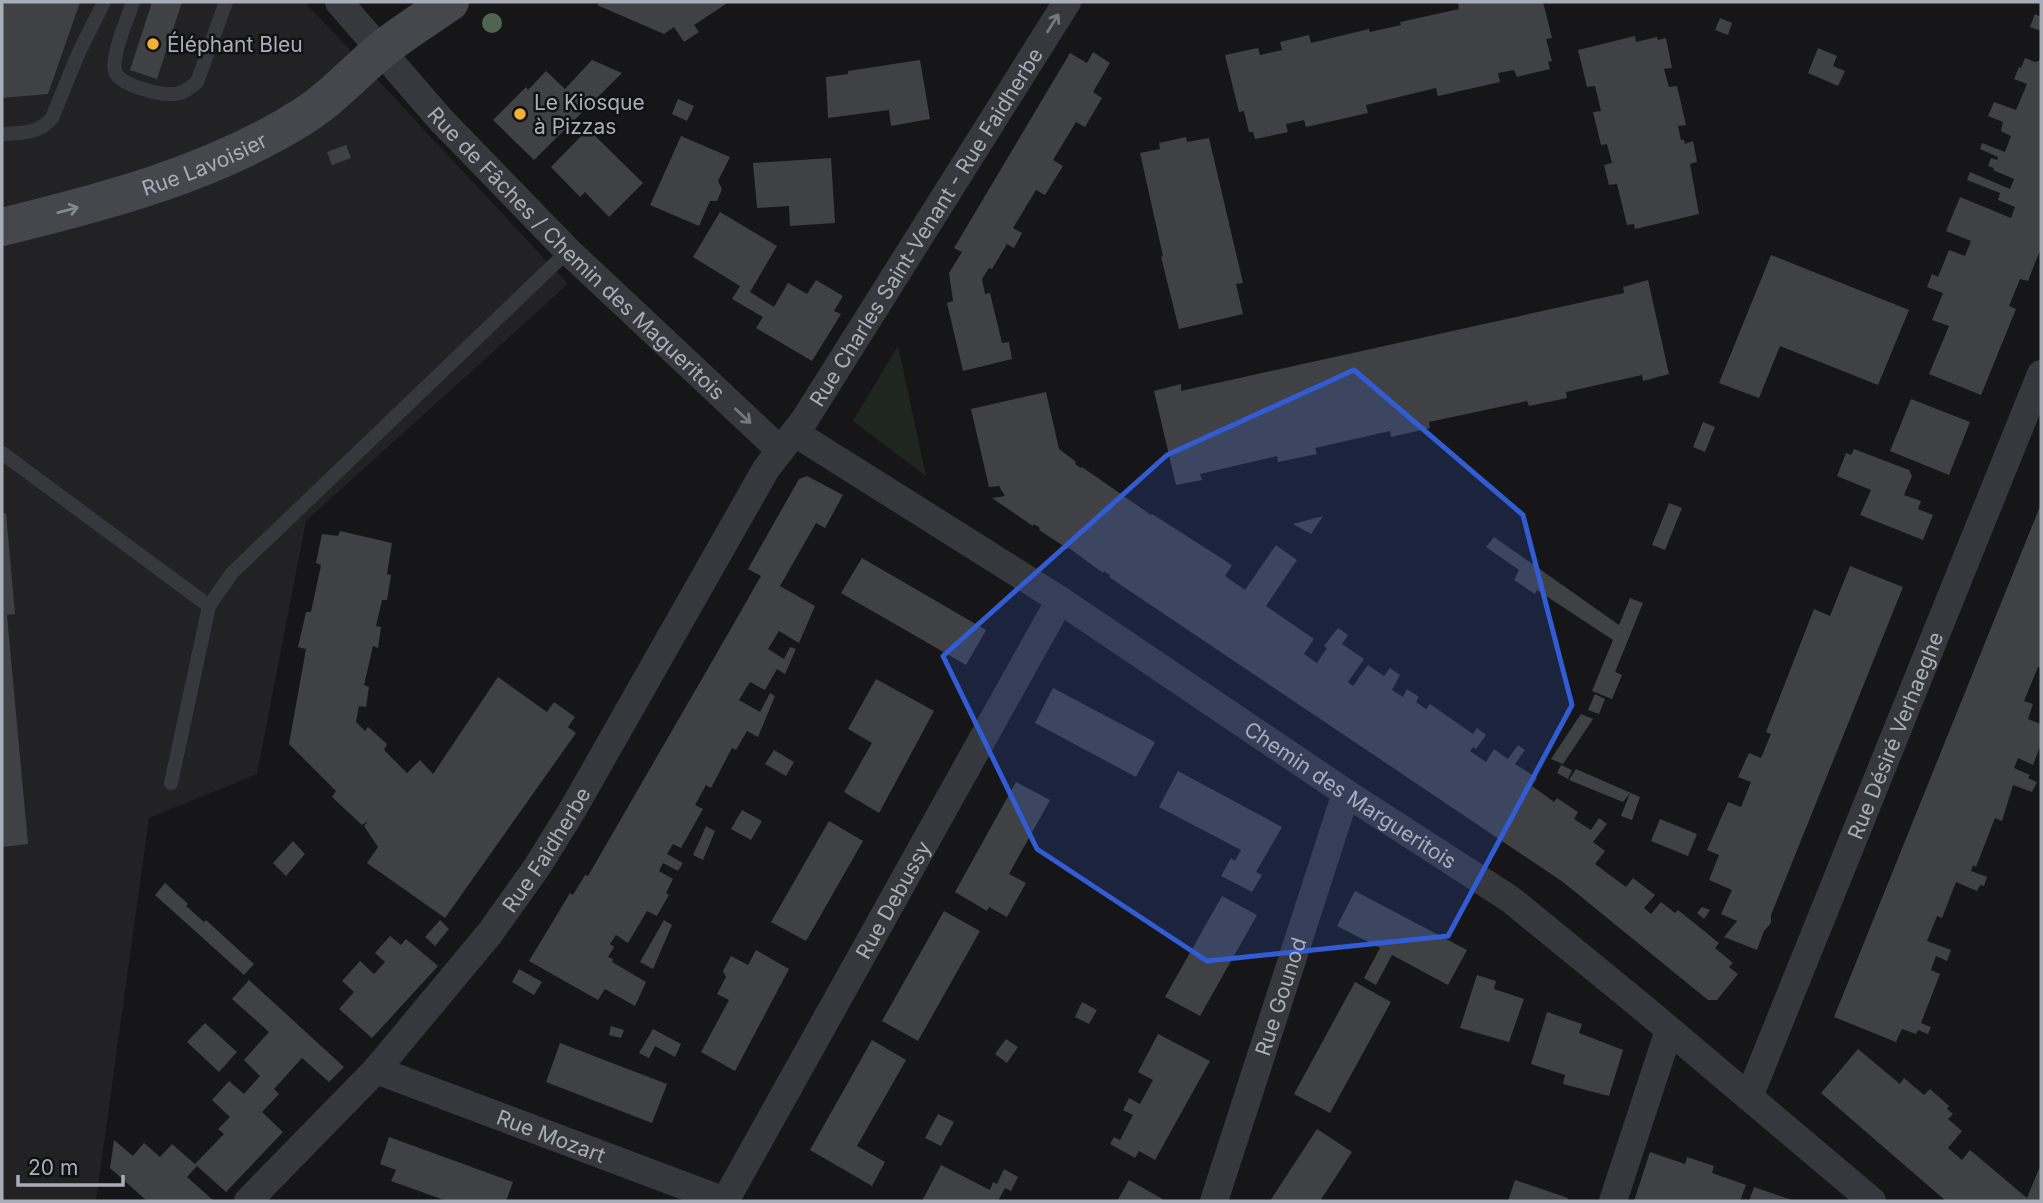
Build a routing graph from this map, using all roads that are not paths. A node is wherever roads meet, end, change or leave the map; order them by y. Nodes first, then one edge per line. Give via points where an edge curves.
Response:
1 (104, 2) edge
2 (133, 2) edge
3 (226, 2) edge
4 (339, 2) edge
5 (413, 2) edge
6 (450, 2) edge
7 (1067, 2) edge
8 (381, 50) junction
9 (2, 134) edge
10 (2, 199) edge
11 (2, 227) edge
12 (568, 251) junction
13 (2041, 374) edge
14 (787, 442) junction
15 (2, 453) edge
16 (1060, 600) junction
17 (209, 606) junction
18 (171, 783) dead end
19 (1346, 793) junction
20 (1669, 1030) junction
21 (376, 1069) junction
22 (1749, 1097) junction
23 (248, 1201) edge
24 (725, 1201) edge
25 (1214, 1201) edge
26 (1613, 1201) edge
27 (1872, 1201) edge

1 - 9 lane via 46,126
2 - 3 lane via 114,62 115,74 130,85 174,94 197,82
4 - 8 street, Rue de Fâches / Chemin des Magueritois
5 - 8 street
6 - 8 main road, Rue Lavoisier
14 -> 7 street, Rue Charles Saint-Venant - Rue Faidherbe
8 - 10 main road, Rue Lavoisier via 200,139 82,181
11 -> 8 main road, Rue Lavoisier via 144,187 253,144 312,110
8 - 12 street, Rue de Fâches / Chemin des Magueritois via 440,119
12 -> 14 street, Rue de Fâches / Chemin des Magueritois
12 - 17 lane via 232,573
13 - 22 street, Rue Désiré Verhaeghe
14 - 16 street, Chemin des Margueritois
14 - 21 street, Rue Faidherbe via 537,867 490,933
15 - 17 lane
16 - 19 street, Chemin des Margueritois
16 - 24 street, Rue Debussy
17 - 18 lane
19 - 20 street, Chemin des Margueritois via 1510,899
19 - 25 street, Rue Gounod
20 - 22 street, Chemin des Margueritois
20 - 26 street
21 - 23 street, Rue Faidherbe
21 - 24 street, Rue Mozart
22 - 27 street, Chemin des Margueritois

